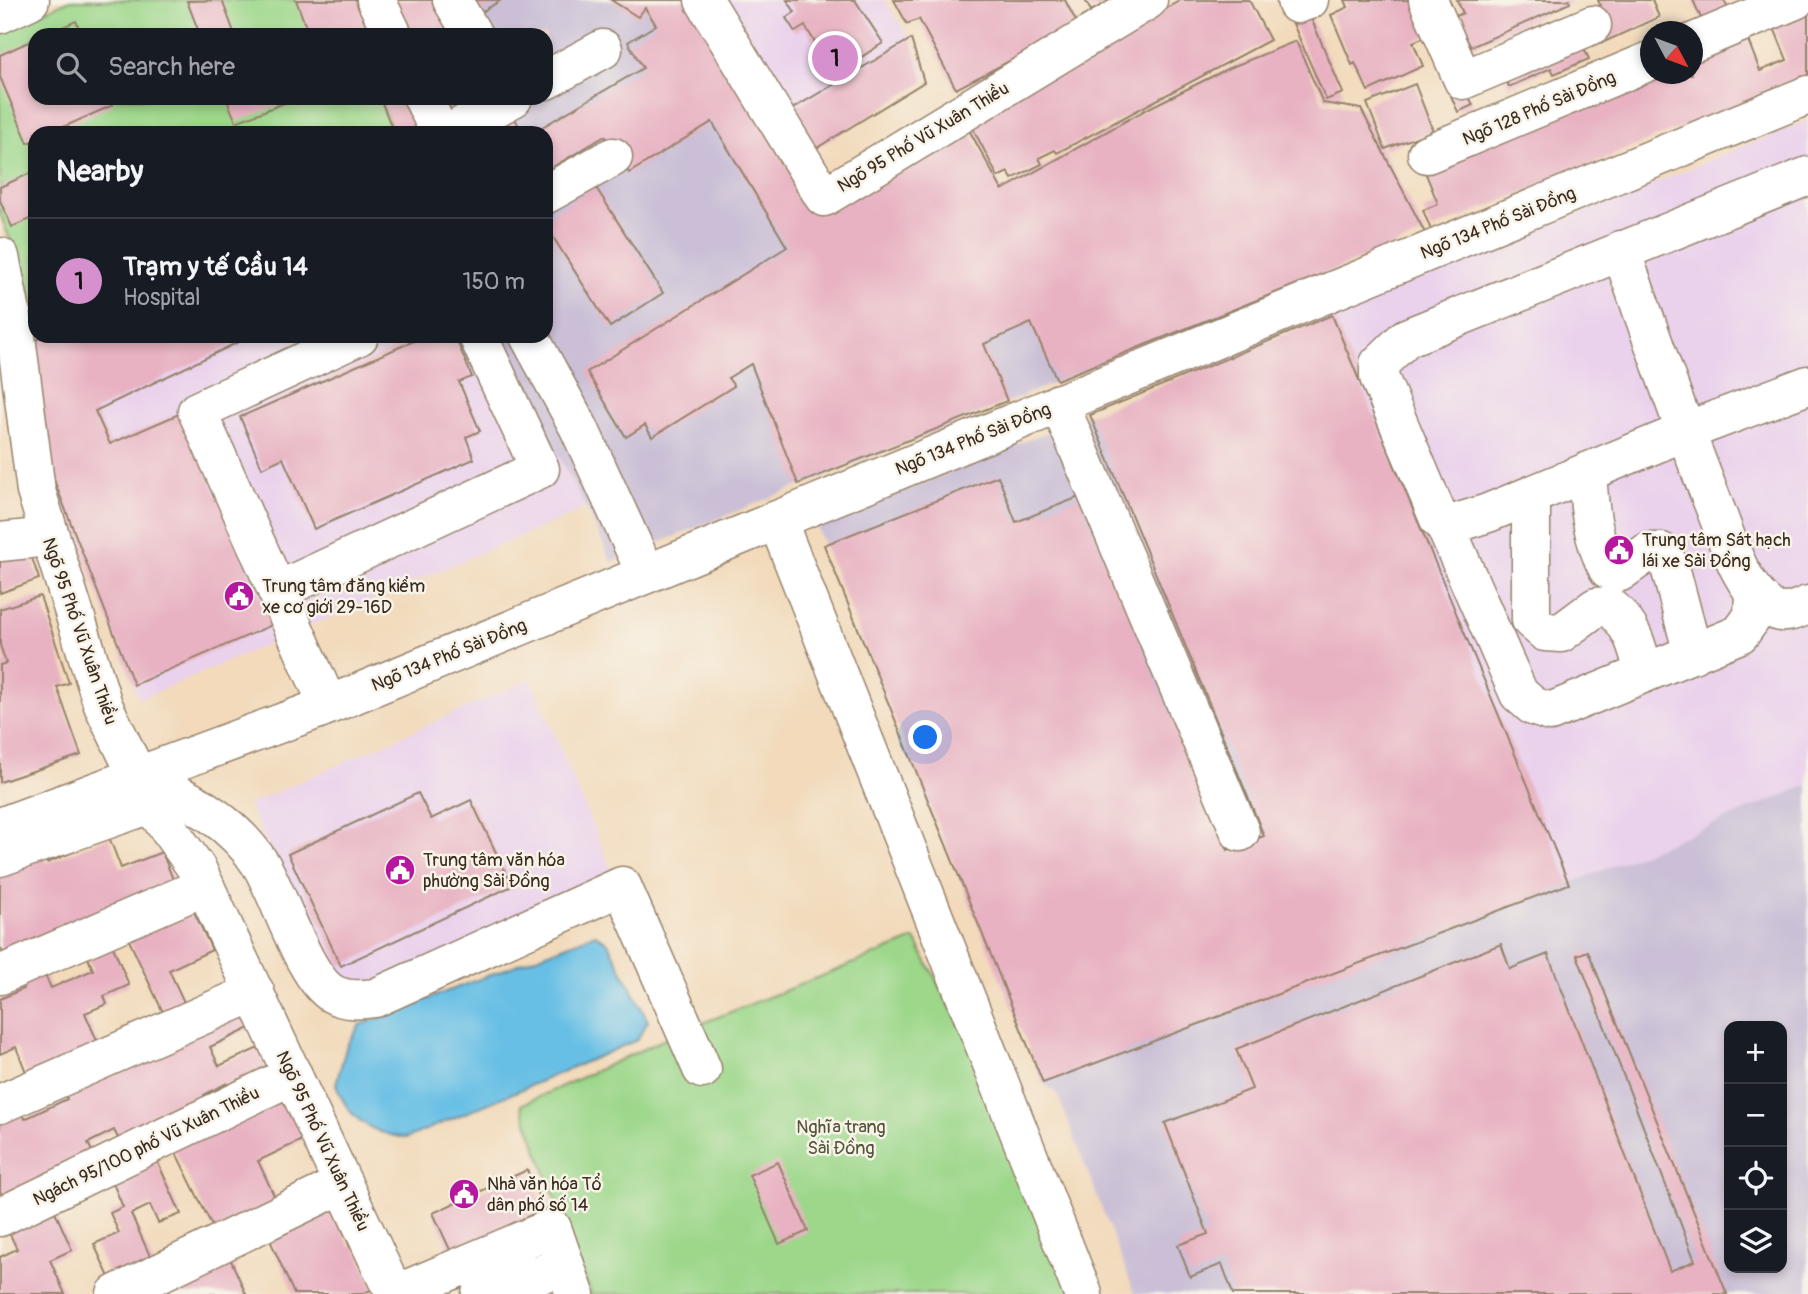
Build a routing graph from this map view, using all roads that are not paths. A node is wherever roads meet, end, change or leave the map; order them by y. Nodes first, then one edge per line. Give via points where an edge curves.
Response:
1 (30, 0) edge
2 (376, 0) edge
3 (452, 0) edge
4 (704, 0) edge
5 (1148, 0) edge
6 (1296, 0) edge
7 (1309, 0) edge
8 (1428, 0) edge
9 (1786, 2) edge
10 (1587, 12) edge
11 (0, 14) edge
12 (390, 28) edge
13 (469, 28) edge
14 (1703, 38) edge
15 (603, 49) dead end
16 (1640, 65) edge
17 (553, 76) edge
18 (1614, 76) junction
19 (1808, 95) edge
20 (426, 105) edge
21 (499, 105) edge
22 (437, 126) edge
23 (461, 126) edge
24 (1427, 155) dead end
25 (613, 157) dead end
26 (1808, 176) edge
27 (553, 190) edge
28 (1621, 250) junction
29 (1, 261) edge
30 (344, 343) edge
31 (481, 343) edge
32 (533, 343) edge
33 (1808, 385) edge
34 (1059, 403) junction
35 (1684, 432) junction
36 (1587, 472) junction
37 (1531, 496) junction
38 (777, 520) junction
39 (1444, 523) junction
40 (49, 537) junction
41 (0, 542) edge
42 (646, 574) junction
43 (276, 591) junction
44 (1754, 593) junction
45 (1808, 606) edge
46 (1693, 654) junction
47 (1644, 673) junction
48 (328, 705) junction
49 (144, 790) junction
50 (1, 829) edge
51 (1240, 832) dead end
52 (205, 886) junction
53 (0, 975) edge
54 (255, 992) junction
55 (702, 1069) dead end
56 (293, 1074) junction
57 (0, 1104) edge
58 (343, 1184) junction
59 (0, 1217) edge
60 (562, 1284) edge
61 (391, 1286) edge
62 (116, 1294) edge
63 (481, 1294) edge
64 (1083, 1294) edge

1 - 11 street
2 - 12 street
3 - 13 street
4 - 5 street, Ngõ 95 Phố Vũ Xuân Thiều via 824,197
6 - 7 street via 1297,4
8 - 10 street via 1463,80
9 - 14 street
10 - 18 street
15 - 17 street
16 - 18 street, Ngõ 128 Phố Sài Đồng
18 - 24 street, Ngõ 128 Phố Sài Đồng
19 - 34 street, Ngõ 134 Phố Sài Đồng
20 - 22 street
21 - 23 street
25 - 27 street
26 - 28 street
28 - 35 street
28 - 39 street via 1406,338 1380,364 1382,390
29 - 40 street, Ngõ 95 Phố Vũ Xuân Thiều via 36,491
30 - 43 street via 197,411
31 - 43 street via 540,469
32 - 42 street via 579,428
33 - 35 street
34 - 38 street, Ngõ 134 Phố Sài Đồng
34 - 51 street
35 - 36 street
35 - 44 street
36 - 37 street
36 - 46 street via 1601,557 1608,569 1620,572 1648,552 1661,552 1670,567
37 - 39 street via 1450,525
37 - 47 street via 1531,620 1545,632 1561,633 1596,607 1609,606 1626,620
38 - 42 street, Ngõ 134 Phố Sài Đồng
38 - 64 street
39 - 47 street via 1519,694 1533,706 1550,712
40 - 41 street
40 - 49 street, Ngõ 95 Phố Vũ Xuân Thiều via 103,705
42 - 48 street, Ngõ 134 Phố Sài Đồng
43 - 48 street
44 - 45 street via 1770,608 1788,613
44 - 46 street via 1753,616 1740,634
46 - 47 street
48 - 49 street, Ngõ 134 Phố Sài Đồng
49 - 50 street, Ngõ 134 Phố Sài Đồng
49 - 52 street, Ngõ 95 Phố Vũ Xuân Thiều
49 - 55 street via 183,796 243,842 261,865 316,978 342,998 375,998 622,887
52 - 53 street
52 - 54 street, Ngõ 95 Phố Vũ Xuân Thiều
54 - 56 street, Ngõ 95 Phố Vũ Xuân Thiều
54 - 57 street
56 - 58 street, Ngõ 95 Phố Vũ Xuân Thiều
56 - 59 street, Ngách 95/100 phố Vũ Xuân Thiều
58 - 61 street, Ngõ 95 Phố Vũ Xuân Thiều
58 - 62 street
60 - 61 street via 552,1228
60 - 63 street

